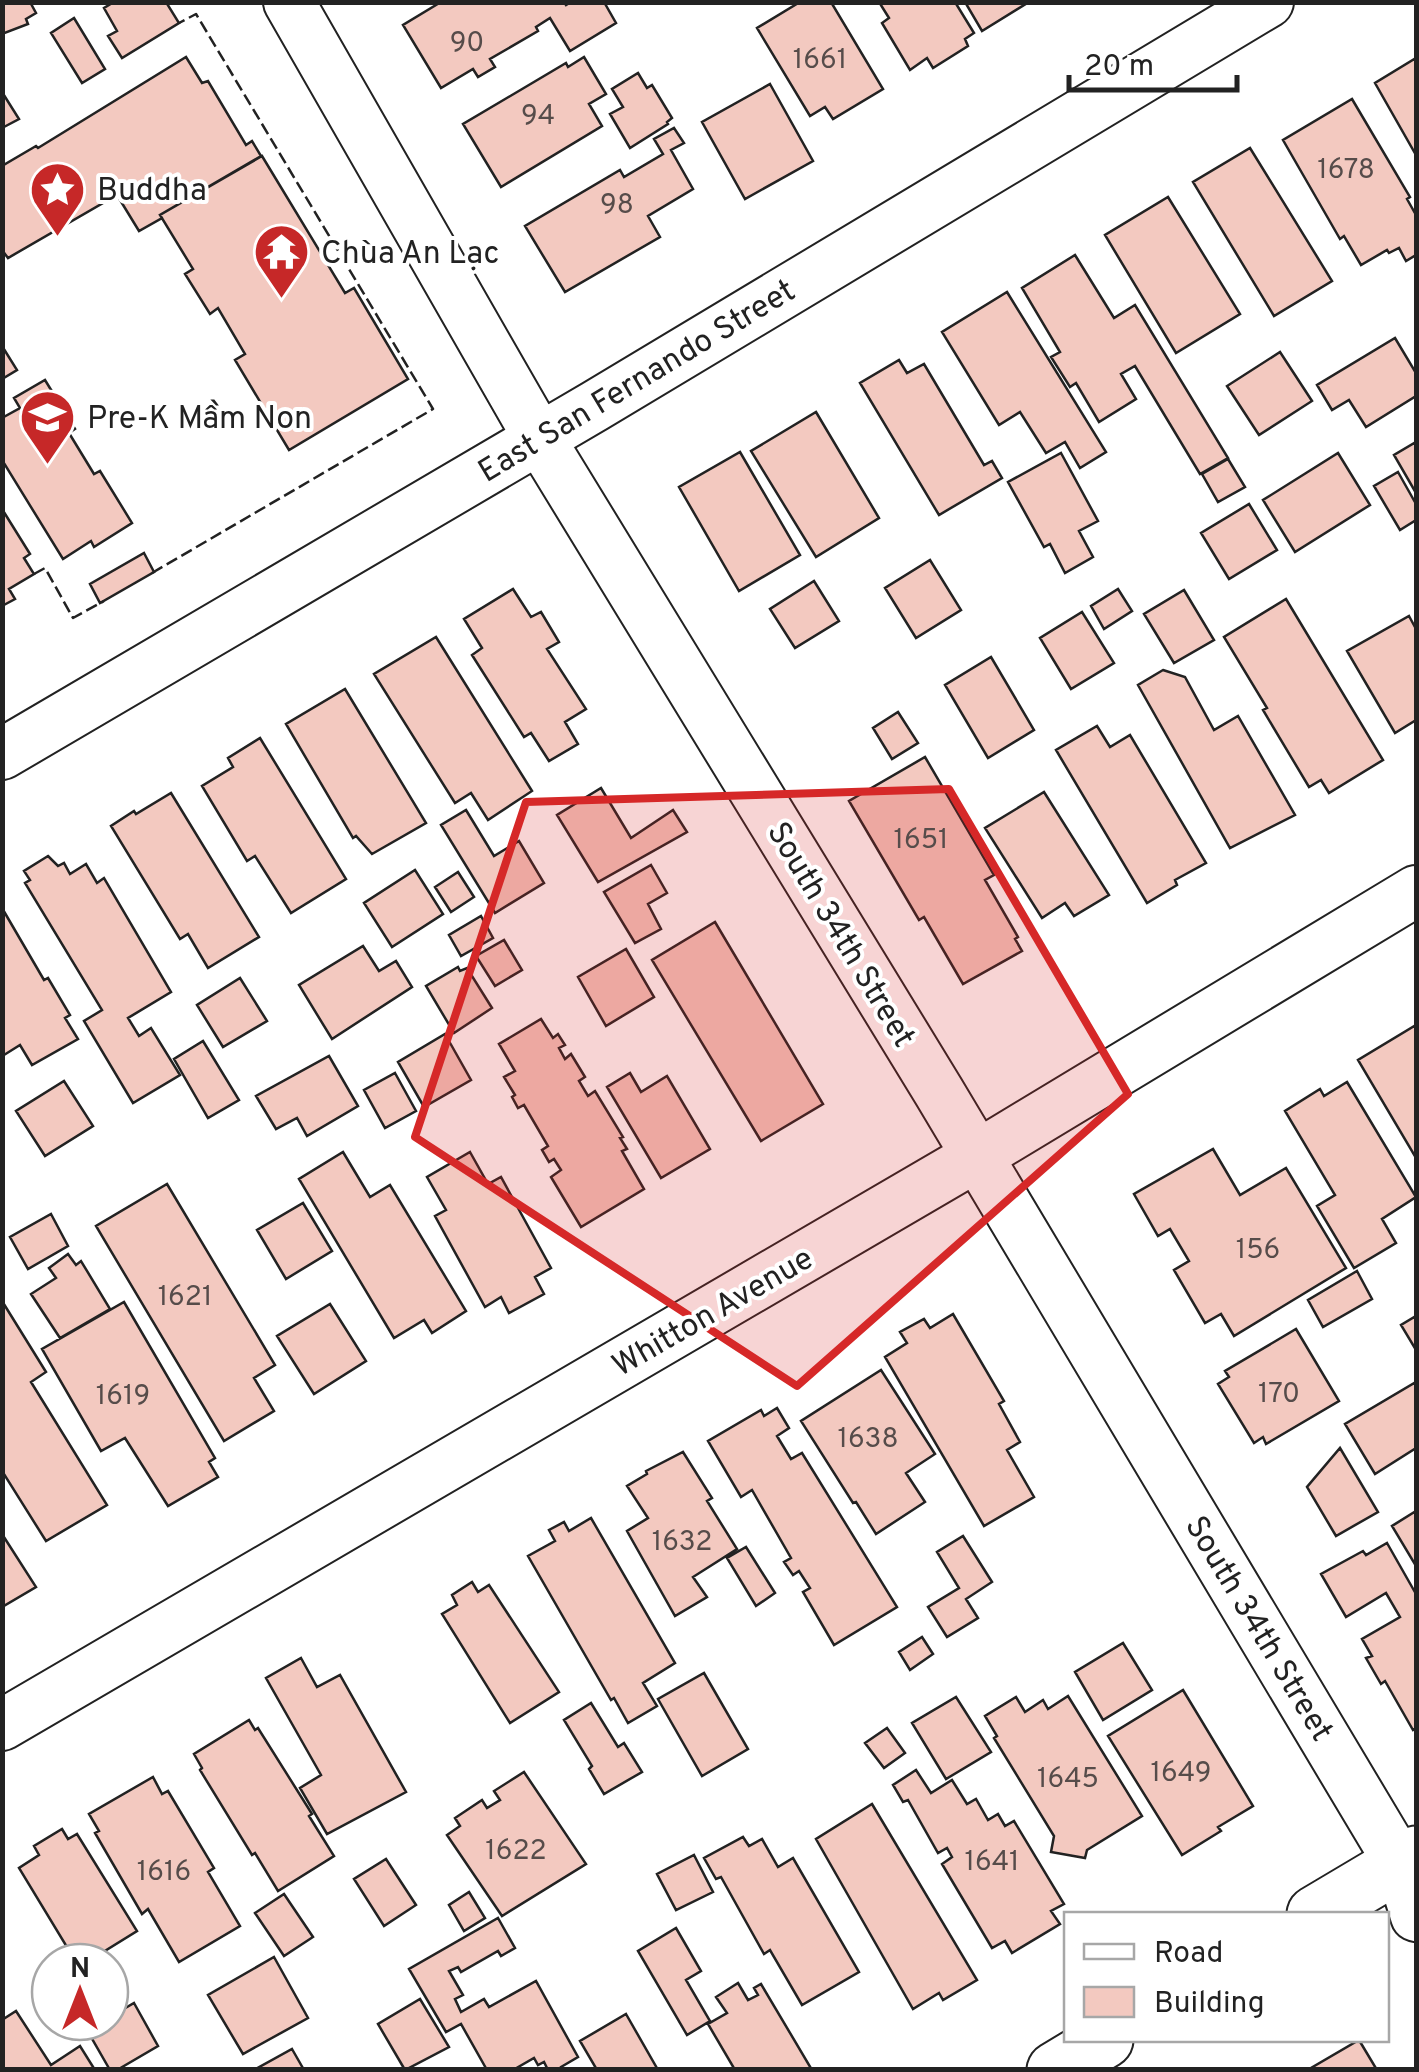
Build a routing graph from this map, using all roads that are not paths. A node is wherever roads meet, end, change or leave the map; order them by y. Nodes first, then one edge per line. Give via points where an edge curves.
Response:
1 (289, 2) edge
2 (1268, 2) edge
3 (539, 438) junction
4 (2, 754) edge
5 (1416, 890) edge
6 (977, 1156) junction
7 (2, 1725) edge
8 (1408, 1859) edge
9 (1318, 1912) edge
10 (1416, 1916) edge
11 (1103, 2042) edge
12 (1055, 2070) edge

1 - 3 street, South 34th Street
2 - 3 street, East San Fernando Street
3 - 4 street, East San Fernando Street
3 - 6 street, South 34th Street
5 - 6 street, Whitton Avenue
6 - 7 street, Whitton Avenue
6 - 8 street, South 34th Street
8 - 9 street
8 - 10 street, South 34th Street
11 - 12 street

